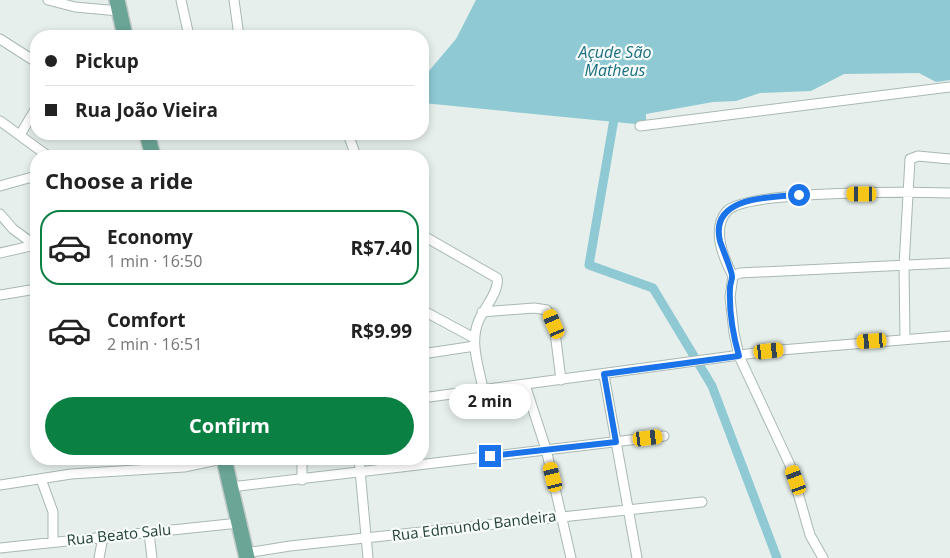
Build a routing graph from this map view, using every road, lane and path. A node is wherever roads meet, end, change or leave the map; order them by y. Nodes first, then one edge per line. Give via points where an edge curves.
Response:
1 (48, 0) edge
2 (181, 0) edge
3 (234, 0) edge
4 (118, 6) edge
5 (124, 30) edge
6 (188, 30) edge
7 (239, 30) edge
8 (0, 39) edge
9 (30, 58) edge
10 (950, 87) edge
11 (30, 118) edge
12 (0, 121) edge
13 (640, 126) dead end
14 (20, 135) junction
15 (40, 150) edge
16 (950, 159) edge
17 (30, 178) edge
18 (0, 186) edge
19 (907, 192) junction
20 (950, 193) edge
21 (0, 214) edge
22 (429, 239) edge
23 (30, 241) edge
24 (30, 247) edge
25 (0, 253) edge
26 (950, 263) edge
27 (904, 266) junction
28 (733, 276) junction
29 (30, 290) edge
30 (0, 295) edge
31 (482, 312) junction
32 (429, 314) edge
33 (950, 336) edge
34 (905, 339) junction
35 (475, 342) junction
36 (429, 352) edge
37 (739, 356) junction
38 (604, 374) junction
39 (561, 380) junction
40 (525, 385) junction
41 (483, 389) junction
42 (429, 397) edge
43 (664, 436) dead end
44 (616, 442) junction
45 (546, 449) junction
46 (429, 464) edge
47 (190, 465) edge
48 (225, 465) edge
49 (302, 465) edge
50 (359, 465) edge
51 (421, 465) edge
52 (359, 473) junction
53 (41, 479) junction
54 (302, 480) junction
55 (0, 485) edge
56 (231, 487) junction
57 (702, 502) dead end
58 (629, 509) junction
59 (563, 516) junction
60 (239, 523) junction
61 (150, 532) junction
62 (103, 537) junction
63 (365, 539) junction
64 (53, 542) junction
65 (0, 548) edge
66 (246, 556) edge
67 (99, 558) edge
68 (152, 558) edge
69 (368, 558) edge
70 (572, 558) edge
71 (636, 558) edge
72 (823, 558) edge

1 - 4 street via 75,6
2 - 6 street
3 - 7 street
4 - 5 main road
8 - 9 street
10 - 13 street
11 - 14 street
12 - 14 street
14 - 15 street
16 - 19 street via 918,156 910,159
17 - 18 street
19 - 20 street
19 - 27 street
19 - 28 street via 791,196 739,204 724,216 718,231
21 - 23 street
22 - 31 street via 498,278 497,286
24 - 25 street
26 - 27 street
27 - 28 street via 740,273
27 - 34 street
28 - 37 street via 730,297
29 - 30 street
31 - 35 street
31 - 39 street via 547,310 554,324
32 - 35 street
33 - 34 street
34 - 37 street
35 - 36 street
35 - 41 street
37 - 38 street
37 - 72 street via 790,465 810,535
38 - 39 street
38 - 44 street
39 - 40 street
40 - 41 street
40 - 45 street
41 - 42 street
43 - 44 street
44 - 45 street
44 - 58 street
45 - 46 street
45 - 59 street
47 - 53 street
48 - 56 main road
49 - 54 street
50 - 52 street
51 - 52 street
52 - 54 street
52 - 63 street
53 - 55 street
53 - 64 street via 51,501
54 - 56 street
56 - 60 main road
57 - 58 street, Rua Edmundo Bandeira
58 - 59 street, Rua Edmundo Bandeira
58 - 71 street
59 - 63 street, Rua Edmundo Bandeira
59 - 70 street
60 - 61 street, Rua Beato Salu
60 - 66 main road
61 - 62 street, Rua Beato Salu
61 - 68 street
62 - 64 street, Rua Beato Salu
62 - 67 street
63 - 66 street, Rua Edmundo Bandeira via 290,546
63 - 69 street
64 - 65 street, Rua Beato Salu

